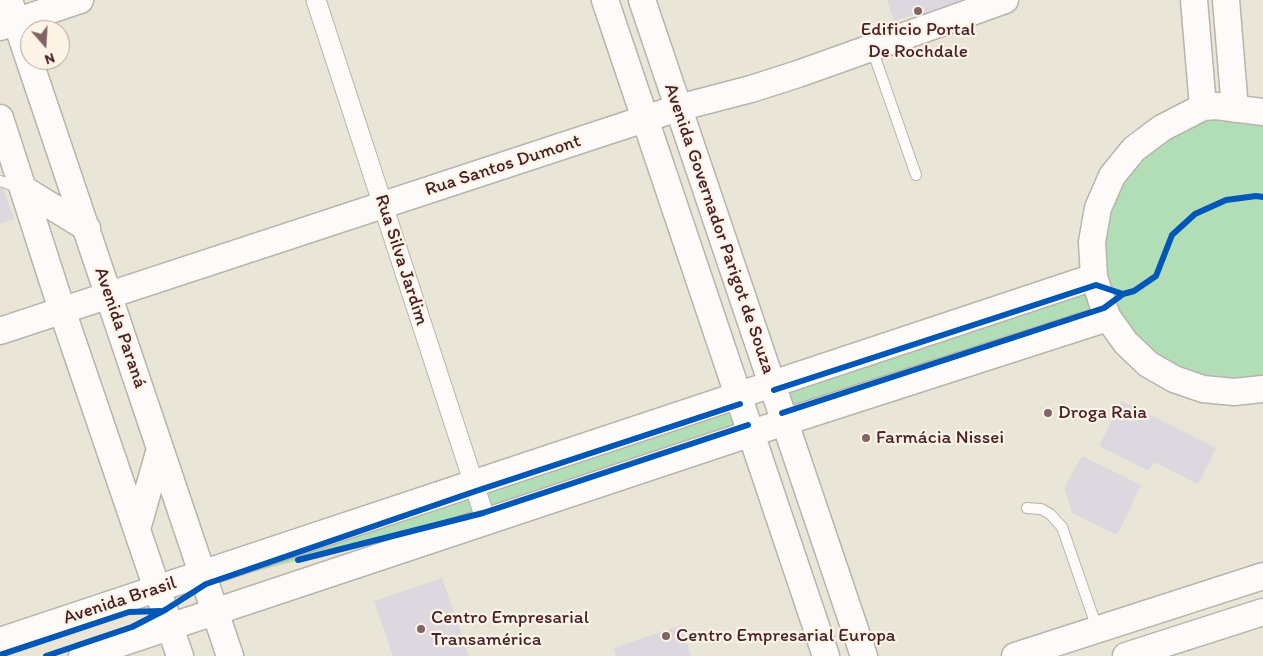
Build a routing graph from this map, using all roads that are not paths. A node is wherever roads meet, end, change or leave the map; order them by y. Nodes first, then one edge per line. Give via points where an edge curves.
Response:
1 (80, 0) edge
2 (316, 0) edge
3 (605, 0) edge
4 (642, 0) edge
5 (1005, 0) edge
6 (1194, 0) edge
7 (1226, 0) edge
8 (8, 16) edge
9 (872, 48) junction
10 (1203, 107) junction
11 (678, 108) junction
12 (1235, 109) junction
13 (1263, 112) edge
14 (0, 118) edge
15 (645, 119) junction
16 (916, 175) dead end
17 (0, 181) edge
18 (25, 190) junction
19 (383, 206) junction
20 (87, 228) junction
21 (1094, 277) junction
22 (107, 294) junction
23 (62, 310) junction
24 (1108, 318) junction
25 (0, 331) edge
26 (772, 384) junction
27 (1263, 389) edge
28 (738, 396) junction
29 (785, 422) junction
30 (750, 433) junction
31 (160, 449) junction
32 (473, 483) junction
33 (1027, 508) dead end
34 (486, 521) junction
35 (137, 529) junction
36 (202, 573) junction
37 (1263, 576) edge
38 (158, 588) junction
39 (215, 610) junction
40 (1263, 612) edge
41 (170, 626) junction
42 (1097, 629) junction
43 (0, 640) edge
44 (1071, 647) edge
45 (82, 656) edge
46 (180, 656) edge
47 (230, 656) edge
48 (826, 656) edge
49 (864, 656) edge
50 (1016, 656) edge
51 (1126, 656) edge

1 - 8 main road
2 - 19 street, Rua Silva Jardim
3 - 15 main road, Avenida Governador Parigot de Souza
4 - 11 main road, Avenida Governador Parigot de Souza
5 - 9 main road, Rua Santos Dumont
6 - 10 main road
7 - 12 main road
8 - 20 main road, Avenida Paraná
9 - 11 main road, Rua Santos Dumont via 760,86
9 - 16 lane
10 - 12 main road
10 - 21 main road via 1162,128 1134,149 1112,176 1098,208 1092,242
11 - 15 main road, Rua Santos Dumont
11 - 26 main road, Avenida Governador Parigot de Souza
12 - 13 main road
14 - 18 main road
15 - 19 main road, Rua Santos Dumont
15 - 28 main road, Avenida Governador Parigot de Souza
17 - 18 lane
18 - 20 main road
18 - 23 main road
19 - 22 main road, Rua Santos Dumont
19 - 32 street, Rua Silva Jardim
20 - 22 main road, Avenida Paraná
21 - 24 main road
21 - 26 main road, Avenida Brasil
22 - 23 main road, Rua Santos Dumont
22 - 31 main road, Avenida Paraná
23 - 25 main road, Rua Santos Dumont
23 - 35 main road
24 - 27 main road via 1126,343 1148,364 1174,379 1203,389 1234,392
24 - 29 main road, Avenida Brasil
26 - 28 main road, Avenida Brasil
26 - 29 main road, Avenida Governador Parigot de Souza
28 - 30 main road, Avenida Governador Parigot de Souza
28 - 32 main road, Avenida Brasil
29 - 30 main road, Avenida Brasil
29 - 49 main road, Avenida Governador Parigot de Souza
30 - 34 main road, Avenida Brasil
30 - 48 main road, Avenida Governador Parigot de Souza
31 - 35 main road
31 - 36 main road, Avenida Paraná
32 - 34 street, Rua Silva Jardim
32 - 36 main road, Avenida Brasil
33 - 42 lane via 1041,509 1062,527
34 - 39 main road, Avenida Brasil
35 - 38 main road
36 - 38 main road, Avenida Brasil
36 - 39 main road, Avenida Paraná
37 - 42 main road
38 - 41 main road
38 - 43 main road, Avenida Brasil
39 - 41 main road, Avenida Brasil
39 - 47 main road, Avenida Paraná
40 - 51 main road
41 - 45 main road, Avenida Brasil
41 - 46 main road
42 - 44 main road
44 - 50 main road

